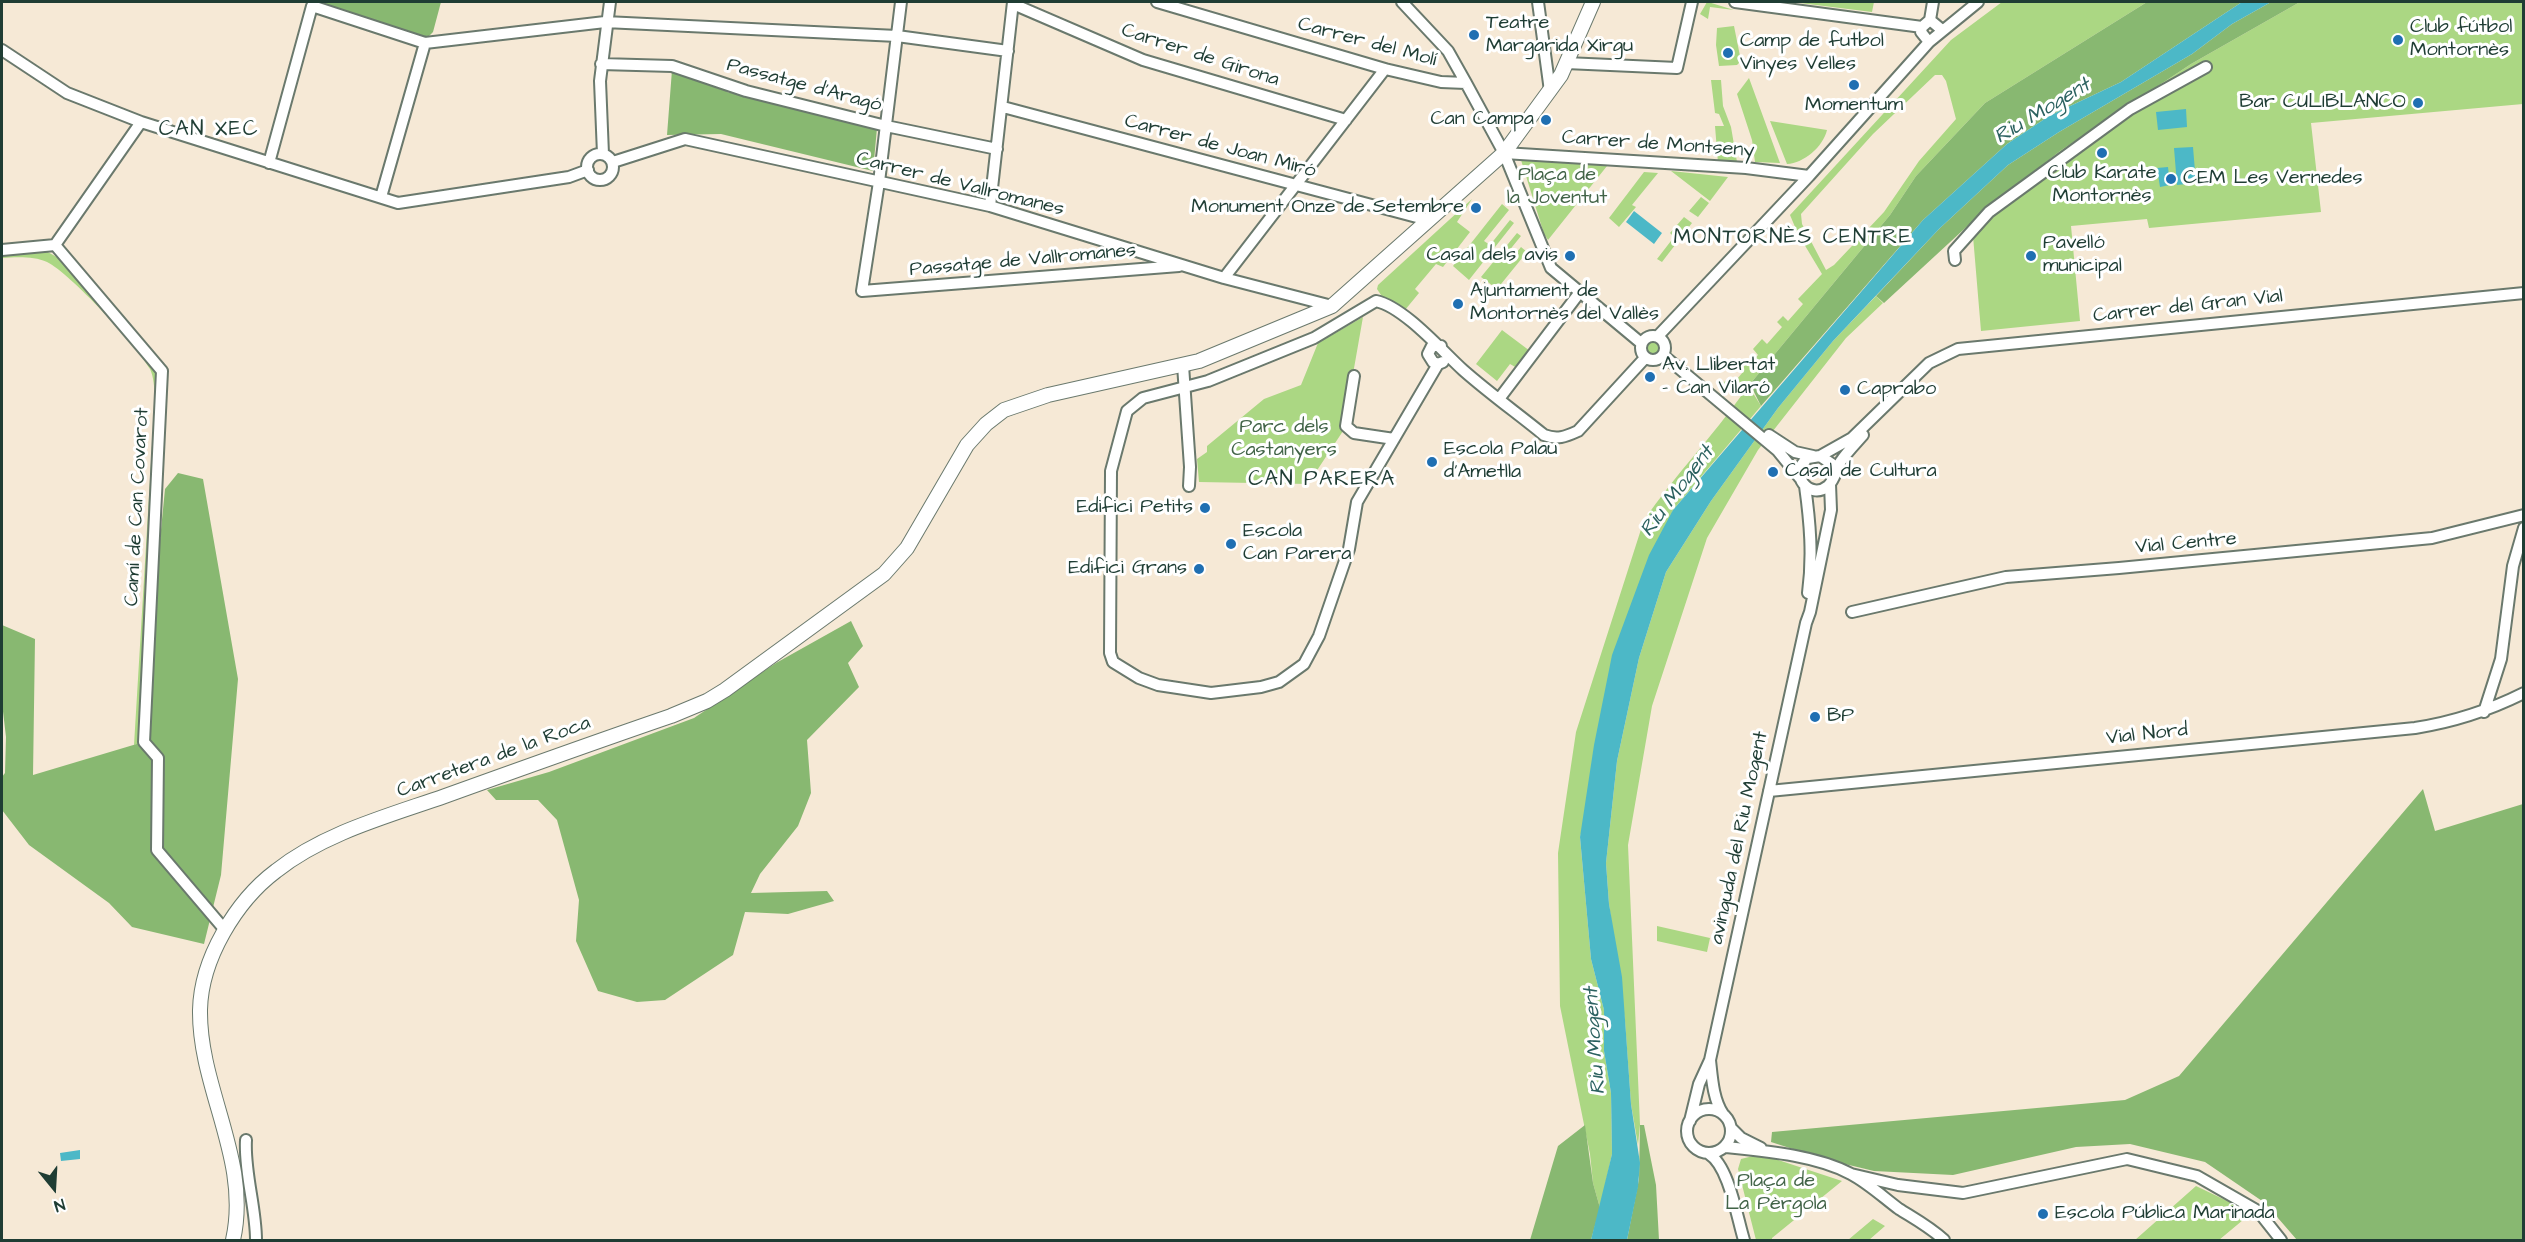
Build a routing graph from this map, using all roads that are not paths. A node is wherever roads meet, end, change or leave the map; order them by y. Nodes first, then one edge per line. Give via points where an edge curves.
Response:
1 (610, 2) edge
2 (901, 2) edge
3 (1157, 2) edge
4 (1402, 2) edge
5 (1538, 2) edge
6 (1593, 2) edge
7 (1692, 2) edge
8 (1735, 2) edge
9 (1933, 2) edge
10 (1978, 2) edge
11 (1013, 3) edge
12 (606, 22) junction
13 (1926, 24) junction
14 (1942, 30) junction
15 (897, 36) junction
16 (425, 42) junction
17 (1929, 42) junction
18 (2, 50) edge
19 (1008, 51) junction
20 (1566, 63) junction
21 (601, 64) junction
22 (2206, 68) dead end
23 (1386, 69) junction
24 (1466, 83) junction
25 (1550, 91) junction
26 (1003, 107) junction
27 (1346, 120) junction
28 (141, 122) junction
29 (886, 126) junction
30 (998, 149) junction
31 (1504, 153) junction
32 (603, 154) junction
33 (613, 162) junction
34 (269, 163) junction
35 (588, 170) junction
36 (1809, 176) junction
37 (879, 182) junction
38 (1296, 186) junction
39 (381, 197) junction
40 (990, 206) junction
41 (1428, 220) junction
42 (55, 245) junction
43 (2, 250) edge
44 (1955, 260) dead end
45 (1186, 266) junction
46 (1224, 278) junction
47 (1580, 292) junction
48 (2523, 293) edge
49 (1332, 306) junction
50 (1658, 336) junction
51 (1641, 343) junction
52 (1663, 355) junction
53 (1442, 357) junction
54 (1646, 358) junction
55 (1183, 365) junction
56 (1354, 376) dead end
57 (1186, 387) junction
58 (1499, 399) junction
59 (1880, 413) junction
60 (1394, 439) junction
61 (1780, 448) junction
62 (1816, 456) junction
63 (1832, 480) junction
64 (1802, 482) junction
65 (1189, 486) dead end
66 (1830, 514) junction
67 (1809, 515) junction
68 (2523, 515) edge
69 (2523, 528) edge
70 (1852, 612) dead end
71 (1806, 623) junction
72 (2523, 693) edge
73 (2484, 712) junction
74 (1769, 791) junction
75 (225, 930) junction
76 (1710, 1060) junction
77 (1723, 1114) junction
78 (1690, 1121) junction
79 (1731, 1128) junction
80 (246, 1140) dead end
81 (1725, 1148) junction
82 (1769, 1152) junction
83 (1709, 1154) junction
84 (1851, 1174) junction
85 (1727, 1180) junction
86 (232, 1240) edge
87 (256, 1240) edge
88 (1744, 1240) edge
89 (1944, 1240) edge
90 (2281, 1240) edge

1 - 12 street
2 - 15 street
3 - 23 street, Carrer del Molí
4 - 24 street via 1448,51
5 - 25 street
6 - 20 street
7 - 20 street via 1677,68
8 - 13 street
9 - 13 street
10 - 14 street
11 - 19 street
11 - 27 street, Carrer de Girona via 1143,60
12 - 15 street
12 - 16 street
12 - 21 street
13 - 14 street
13 - 17 street via 1921,32
14 - 17 street
15 - 19 street
15 - 29 street
16 - 34 street via 312,6
16 - 39 street
17 - 36 street
18 - 28 street via 67,93
19 - 26 street
20 - 25 street
21 - 29 street, Passatge d'Aragó via 672,66 727,86
21 - 32 street
22 - 44 street via 2130,109 1989,212 1954,251
23 - 24 street, Carrer del Molí via 1442,82
23 - 27 street
24 - 31 street
25 - 31 street
26 - 30 street
26 - 38 street, Carrer de Joan Miró
27 - 38 street
28 - 34 street
28 - 42 street
29 - 30 street, Passatge d'Aragó
29 - 37 street
30 - 40 street
31 - 36 street, Carrer de Montseny via 1746,168
31 - 41 street
31 - 47 street via 1551,268
32 - 33 street
32 - 35 street via 591,158
33 - 35 street via 611,175 604,180 596,180
33 - 37 street, Carrer de Vallromanes via 685,139
34 - 39 street
35 - 39 street via 569,177 398,203
36 - 50 street
37 - 40 street, Carrer de Vallromanes
37 - 45 street, Passatge de Vallromanes via 862,291
38 - 41 street, Carrer de Joan Miró
38 - 46 street
40 - 45 street, Carrer de Vallromanes
41 - 49 street
42 - 43 street
42 - 75 street, Camí de Can Covarot via 162,371 144,742 158,758 157,850
45 - 46 street, Carrer de Vallromanes
46 - 49 street, Carrer de Vallromanes
47 - 51 street
47 - 58 street
48 - 59 street, Carrer del Gran Vial via 1965,347 1929,363
49 - 55 street via 1272,333
50 - 51 street via 1648,336
50 - 52 street via 1665,344
51 - 54 street
52 - 54 street via 1657,360
52 - 61 street via 1729,408 1740,411
53 - 57 street via 1425,335 1386,303 1376,301 1314,338
53 - 58 street
53 - 60 street
54 - 58 street via 1578,431 1566,437 1554,439 1544,435
55 - 57 street
55 - 75 street, Carretera de la Roca via 1048,395 1004,410 967,445 907,548 884,574 725,690 682,712 318,845 288,862 257,887
56 - 60 street via 1347,426 1354,433
57 - 60 street via 1143,398 1127,411 1111,471 1110,652 1113,662 1122,669 1158,685 1211,693 1261,687 1279,682 1304,664 1319,636 1349,549 1357,502
57 - 65 street
59 - 62 street, Carrer del Gran Vial via 1852,438
59 - 63 street, Carrer del Gran Vial via 1840,462
61 - 62 street
61 - 64 street
62 - 63 street via 1832,464
62 - 64 street via 1801,465
63 - 64 street via 1820,490 1812,490
63 - 66 street, avinguda del Riu Mogent
64 - 67 street, avinguda del Riu Mogent
66 - 67 street via 1825,521 1816,523
66 - 71 street, avinguda del Riu Mogent
67 - 71 street, avinguda del Riu Mogent via 1812,548
68 - 70 street, Vial Centre via 2432,538 2006,577
69 - 73 street via 2513,566 2501,659
71 - 74 street, avinguda del Riu Mogent
72 - 73 street, Vial Nord
73 - 74 street, Vial Nord via 2415,728
74 - 76 street, avinguda del Riu Mogent
75 - 86 street, Carretera de la Roca via 211,963 200,1008 207,1070 236,1177
76 - 77 street, avinguda del Riu Mogent via 1714,1090
76 - 78 street, avinguda del Riu Mogent
77 - 78 street via 1705,1110
77 - 79 street
78 - 83 street via 1689,1141 1697,1150
79 - 81 street
79 - 82 street via 1741,1138
80 - 87 street
81 - 82 street
81 - 83 street
81 - 85 street
82 - 84 street
83 - 85 street
84 - 89 street
84 - 90 street via 1898,1185 1964,1193 2127,1159 2198,1176 2258,1211
85 - 88 street

